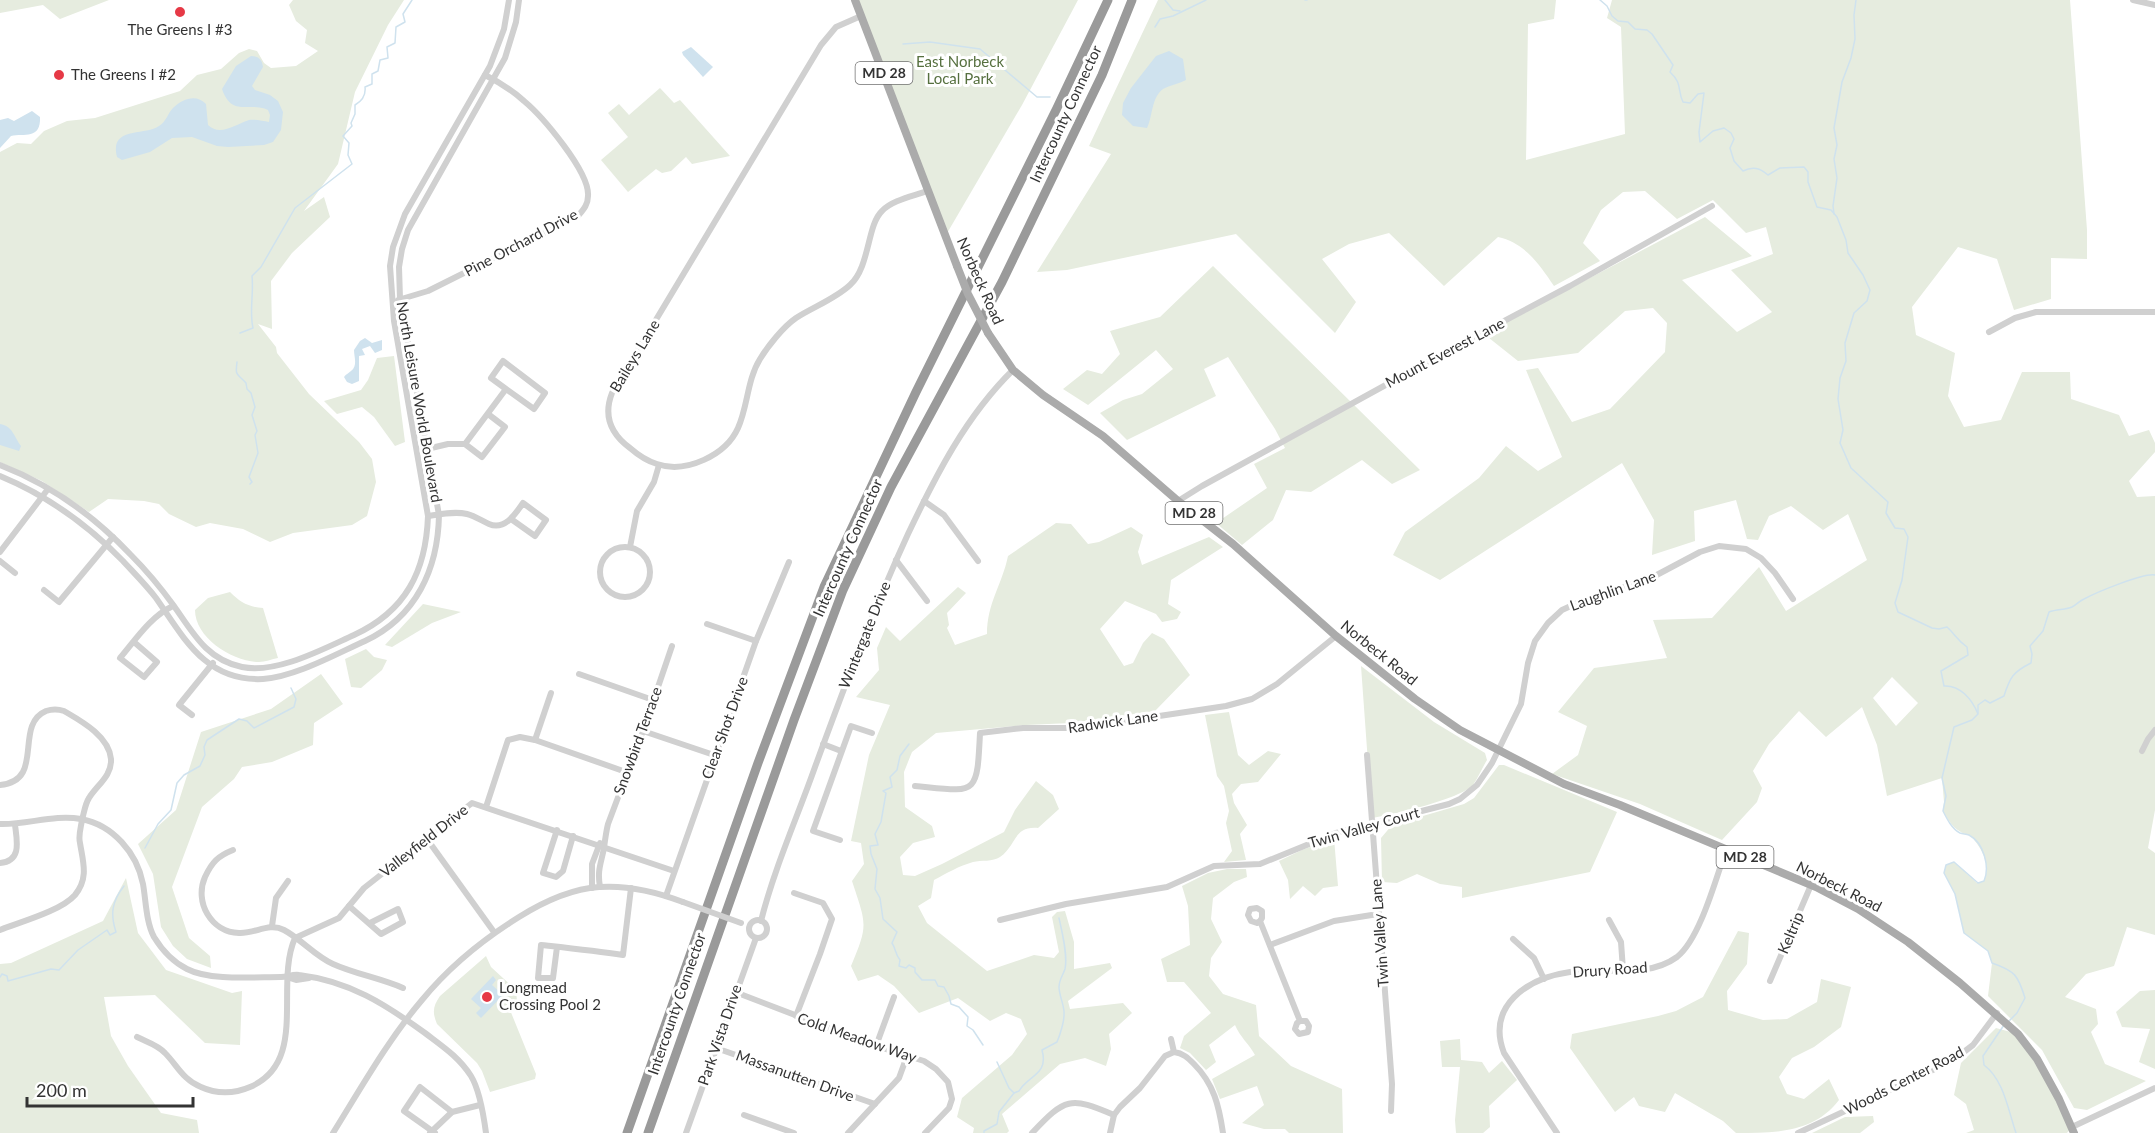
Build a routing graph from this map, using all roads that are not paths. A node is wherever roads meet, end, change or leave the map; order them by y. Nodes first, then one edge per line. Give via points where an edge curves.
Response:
1 (509, 0) edge
2 (519, 0) edge
3 (855, 0) edge
4 (1108, 0) edge
5 (1132, 0) edge
6 (2133, 0) edge
7 (2155, 5) edge
8 (861, 16) junction
9 (485, 75) junction
10 (494, 80) junction
11 (927, 191) junction
12 (1712, 206) dead end
13 (400, 299) junction
14 (392, 300) junction
15 (2155, 312) edge
16 (1989, 332) dead end
17 (1013, 370) junction
18 (506, 389) junction
19 (488, 414) junction
20 (465, 444) junction
21 (427, 448) junction
22 (0, 465) edge
23 (659, 465) junction
24 (0, 476) edge
25 (48, 489) junction
26 (42, 497) junction
27 (924, 501) junction
28 (1178, 501) junction
29 (439, 514) junction
30 (428, 516) junction
31 (511, 519) junction
32 (113, 537) junction
33 (106, 545) junction
34 (630, 547) junction
35 (0, 552) edge
36 (896, 560) junction
37 (0, 561) edge
38 (978, 561) dead end
39 (789, 562) dead end
40 (15, 573) dead end
41 (44, 590) dead end
42 (1793, 599) dead end
43 (927, 601) dead end
44 (173, 606) junction
45 (164, 610) junction
46 (707, 624) dead end
47 (1336, 636) junction
48 (756, 641) junction
49 (134, 642) junction
50 (672, 646) dead end
51 (217, 658) junction
52 (211, 665) junction
53 (579, 674) dead end
54 (552, 693) dead end
55 (653, 700) junction
56 (192, 715) dead end
57 (2155, 730) edge
58 (643, 731) junction
59 (872, 733) dead end
60 (536, 740) junction
61 (823, 744) junction
62 (842, 751) junction
63 (1498, 751) junction
64 (2142, 751) dead end
65 (714, 755) junction
66 (1367, 755) dead end
67 (626, 772) junction
68 (0, 785) edge
69 (915, 786) dead end
70 (486, 807) junction
71 (82, 819) junction
72 (0, 824) edge
73 (1372, 824) junction
74 (15, 825) junction
75 (557, 830) junction
76 (573, 836) junction
77 (427, 839) junction
78 (840, 840) dead end
79 (601, 846) junction
80 (233, 850) dead end
81 (1726, 850) junction
82 (0, 863) edge
83 (674, 871) junction
84 (288, 881) dead end
85 (1811, 885) junction
86 (600, 887) junction
87 (592, 888) junction
88 (631, 888) junction
89 (794, 893) dead end
90 (666, 896) junction
91 (349, 906) junction
92 (1378, 914) junction
93 (1000, 920) dead end
94 (1609, 920) dead end
95 (761, 921) junction
96 (1260, 921) dead end
97 (370, 923) junction
98 (272, 926) junction
99 (750, 926) junction
100 (0, 930) edge
101 (494, 932) junction
102 (295, 938) junction
103 (756, 938) junction
104 (1513, 939) dead end
105 (1270, 945) junction
106 (557, 946) junction
107 (1623, 970) junction
108 (286, 976) junction
109 (1544, 979) junction
110 (1770, 981) dead end
111 (403, 988) dead end
112 (735, 992) junction
113 (894, 997) dead end
114 (1996, 1014) junction
115 (796, 1016) junction
116 (406, 1020) junction
117 (1300, 1021) dead end
118 (137, 1037) dead end
119 (1171, 1039) dead end
120 (876, 1046) junction
121 (716, 1048) junction
122 (1174, 1052) junction
123 (907, 1056) junction
124 (2155, 1088) edge
125 (875, 1104) junction
126 (480, 1106) junction
127 (1391, 1111) dead end
128 (452, 1112) junction
129 (744, 1115) dead end
130 (1114, 1115) junction
131 (2073, 1130) edge
132 (433, 1132) edge
133 (333, 1133) edge
134 (486, 1133) edge
135 (627, 1133) edge
136 (648, 1133) edge
137 (686, 1133) edge
138 (794, 1133) edge
139 (848, 1133) edge
140 (925, 1133) edge
141 (1032, 1133) edge
142 (1110, 1133) edge
143 (1223, 1133) edge
144 (1557, 1133) edge
145 (1798, 1133) edge

1 - 9 street, North Leisure World Boulevard via 502,37
2 - 10 street, North Leisure World Boulevard via 512,40
3 - 8 main road, Norbeck Road / MD 28
4 - 135 highway, Intercounty Connector via 824,587
5 - 136 highway, Intercounty Connector via 1102,75 1002,282 891,487 843,590
6 - 7 street
8 - 11 main road, Norbeck Road / MD 28
8 - 23 street, Baileys Lane via 836,27 821,45 612,393 608,403 611,429 642,458
9 - 10 street, Pine Orchard Drive
9 - 14 street, North Leisure World Boulevard via 400,226 390,266
10 - 13 street, North Leisure World Boulevard via 413,218 399,267
10 - 13 street, Pine Orchard Drive via 526,102 568,150 588,191 586,206 578,216 428,291
11 - 17 main road, Norbeck Road / MD 28, bridge via 975,311
11 - 23 street via 881,211 862,268 852,284 794,320 760,358 738,428 726,444 696,463
12 - 28 street, Mount Everest Lane
13 - 14 street, Pine Orchard Drive
13 - 21 street, North Leisure World Boulevard
14 - 30 street, North Leisure World Boulevard
15 - 16 street via 2036,312
17 - 27 street, Wintergate Drive via 968,423
17 - 28 main road, Norbeck Road / MD 28 via 1103,436
18 - 18 street via 534,409 546,393 503,361 490,378
18 - 19 street
19 - 20 street
19 - 20 street via 506,427 482,457
20 - 21 street
21 - 29 street, North Leisure World Boulevard
22 - 25 street
23 - 34 street via 637,511
24 - 26 street, North Leisure World Boulevard
25 - 26 street
25 - 32 street
26 - 33 street, North Leisure World Boulevard
26 - 35 street
27 - 36 street, Wintergate Drive
27 - 38 street via 944,515
28 - 47 main road, Norbeck Road / MD 28 via 1233,544
29 - 30 street
29 - 31 street via 470,514 493,526
29 - 52 street, North Leisure World Boulevard via 437,547 425,582 406,610 380,632 278,676 244,677
30 - 51 street, North Leisure World Boulevard via 426,546 415,579 403,598 375,624 271,667 242,667
31 - 31 street via 523,502 546,520 535,536
32 - 33 street
32 - 44 street
33 - 41 street via 59,602
33 - 45 street, North Leisure World Boulevard
34 - 34 street via 607,553 599,572 602,584 618,597 634,596 648,583 647,560
36 - 43 street
36 - 61 street, Wintergate Drive
37 - 40 street
39 - 48 street, Clear Shot Drive
42 - 63 street, Laughlin Lane via 1761,558 1729,545 1709,548 1651,578 1571,605 1554,616 1535,641 1521,704
44 - 45 street
44 - 51 street via 197,640
45 - 49 street
45 - 52 street, North Leisure World Boulevard via 190,648
46 - 48 street
47 - 63 main road, Norbeck Road / MD 28 via 1415,699
47 - 69 street, Radwick Lane via 1252,699 1223,707 1079,728 980,733 978,773 972,786 962,790
48 - 65 street, Clear Shot Drive
49 - 49 street via 158,662 144,677 120,658
50 - 55 street, Snowbird Terrace
51 - 52 street
52 - 56 street via 179,705
53 - 55 street
54 - 60 street
55 - 58 street, Snowbird Terrace
57 - 64 street
58 - 65 street
58 - 67 street, Snowbird Terrace
59 - 62 street via 851,726
60 - 67 street
60 - 70 street via 508,740
61 - 62 street
61 - 95 street, Wintergate Drive
62 - 78 street via 813,831
63 - 73 street, Twin Valley Court via 1477,785 1460,799
63 - 81 main road, Norbeck Road / MD 28 via 1564,784
65 - 83 street, Clear Shot Drive
66 - 73 street, Twin Valley Lane
67 - 79 street, Snowbird Terrace
68 - 71 street via 9,784 23,773 32,723 38,716 48,710 64,711 101,738 111,759 108,773 90,796
70 - 75 street, Valleyfield Drive
70 - 77 street, Valleyfield Drive via 472,803
71 - 74 street via 62,817
71 - 100 street via 79,841 85,866 82,884 74,896
71 - 108 street via 104,828 129,850 142,881 154,937 176,962 211,976
72 - 74 street
73 - 92 street, Twin Valley Lane
73 - 93 street, Twin Valley Court via 1322,838 1260,864 1214,867 1167,887
74 - 82 street via 16,854 10,861
75 - 76 street, Valleyfield Drive
75 - 76 street via 543,873 549,876 556,877 563,871
76 - 79 street, Valleyfield Drive
77 - 91 street, Valleyfield Drive via 364,888
77 - 101 street
79 - 83 street, Valleyfield Drive
79 - 86 street, Snowbird Terrace
79 - 87 street, Snowbird Terrace via 592,864
80 - 98 street via 211,864 200,888 203,908 211,919 237,933
81 - 85 main road, Norbeck Road / MD 28
81 - 107 street, Drury Road via 1690,944 1663,965
83 - 90 street, Clear Shot Drive
84 - 98 street via 276,898
85 - 110 street, Keltrip
85 - 114 main road, Norbeck Road / MD 28 via 1884,925
86 - 87 street
86 - 88 street
87 - 101 street via 560,896
88 - 90 street
88 - 106 street via 623,955
89 - 115 street via 823,903 832,919
90 - 99 street, bridge
91 - 97 street
91 - 102 street, Valleyfield Drive via 339,918
92 - 105 street via 1334,921
92 - 127 street, Twin Valley Lane
94 - 107 street via 1622,942
95 - 99 street
95 - 103 street via 765,934
96 - 105 street
97 - 97 street via 381,934 404,922 398,909
98 - 102 street
99 - 103 street
101 - 116 street via 438,982
102 - 108 street
102 - 111 street via 332,964
103 - 112 street, Park Vista Drive
104 - 109 street via 1534,958
105 - 117 street
106 - 106 street via 541,945 538,978 553,978
107 - 109 street, Drury Road via 1571,972
108 - 116 street via 351,988
108 - 118 street via 284,1048 271,1072 252,1086 227,1092 198,1087 178,1071 159,1047
109 - 144 street, Drury Road via 1520,992 1508,1004 1500,1016 1498,1039
112 - 115 street, Cold Meadow Way
112 - 121 street, Park Vista Drive
113 - 120 street
114 - 131 main road, Norbeck Road / MD 28 via 2037,1059
114 - 145 street, Woods Center Road via 1973,1045 1952,1060
115 - 120 street, Cold Meadow Way
116 - 126 street via 461,1062 473,1079
116 - 133 street
119 - 122 street
120 - 123 street, Cold Meadow Way
121 - 125 street, Massanutten Drive
121 - 137 street, Park Vista Drive
122 - 130 street via 1165,1056
122 - 143 street via 1186,1056 1213,1089
123 - 125 street via 899,1078
123 - 140 street, Cold Meadow Way via 936,1069 952,1091 949,1108
124 - 131 street
125 - 139 street
126 - 128 street
126 - 134 street
128 - 132 street
128 - 132 street via 420,1087 405,1112
129 - 138 street
130 - 141 street via 1085,1102 1069,1103 1059,1106
130 - 142 street

